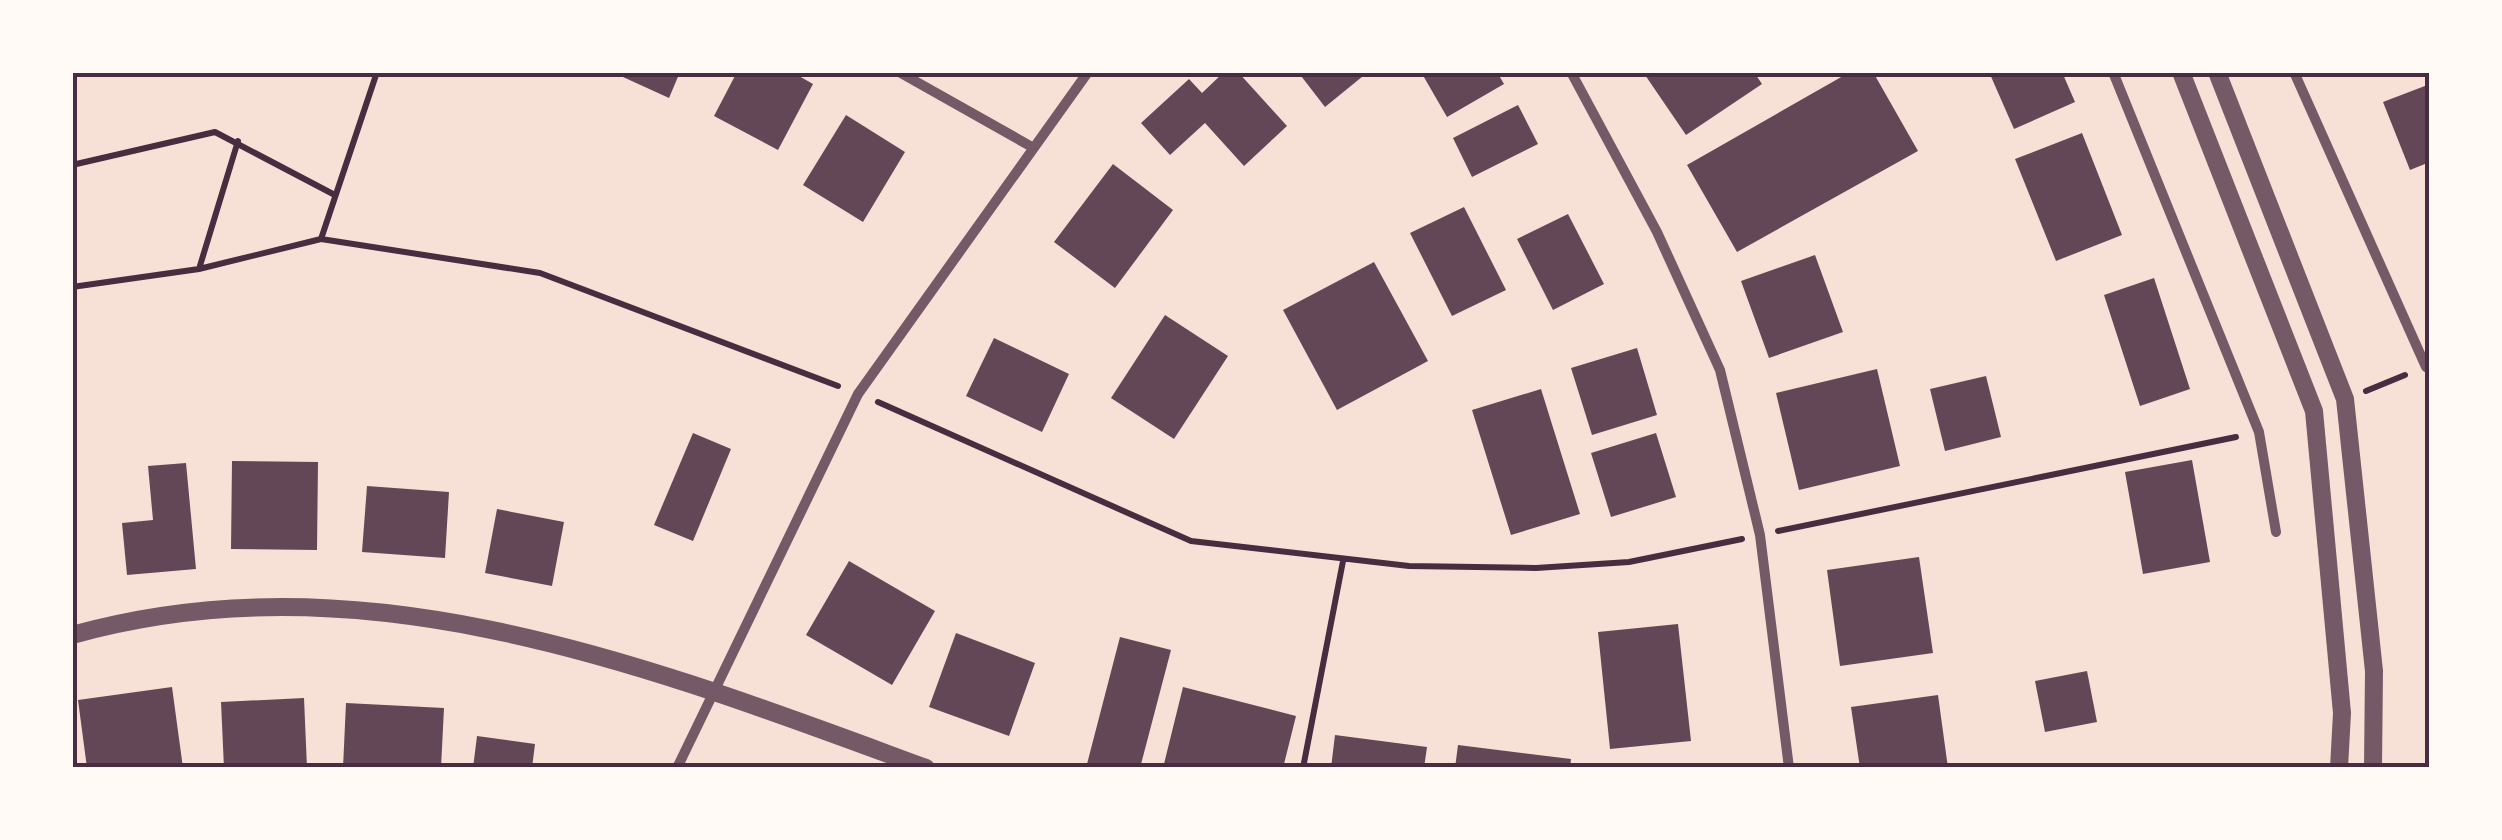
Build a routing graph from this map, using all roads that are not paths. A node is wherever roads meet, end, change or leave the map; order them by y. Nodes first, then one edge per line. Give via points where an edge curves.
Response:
1 (898, 72) edge
2 (1088, 72) edge
3 (1571, 72) edge
4 (2113, 72) edge
5 (2182, 72) edge
6 (2217, 72) edge
7 (2294, 72) edge
8 (1032, 147) junction
9 (2426, 367) dead end
10 (2276, 532) dead end
11 (72, 635) edge
12 (711, 689) junction
13 (677, 768) edge
14 (926, 768) edge
15 (1789, 768) edge
16 (2339, 768) edge
17 (2373, 768) edge

1 - 8 street
2 - 8 street
3 - 15 street via 1657,232 1720,370 1760,535
4 - 10 street via 2259,432
5 - 16 street via 2314,412 2342,713
6 - 17 street via 2345,399 2374,670
7 - 9 street
8 - 12 street via 858,394
11 - 12 street via 251,608 395,610 490,628
12 - 13 street
12 - 14 street

